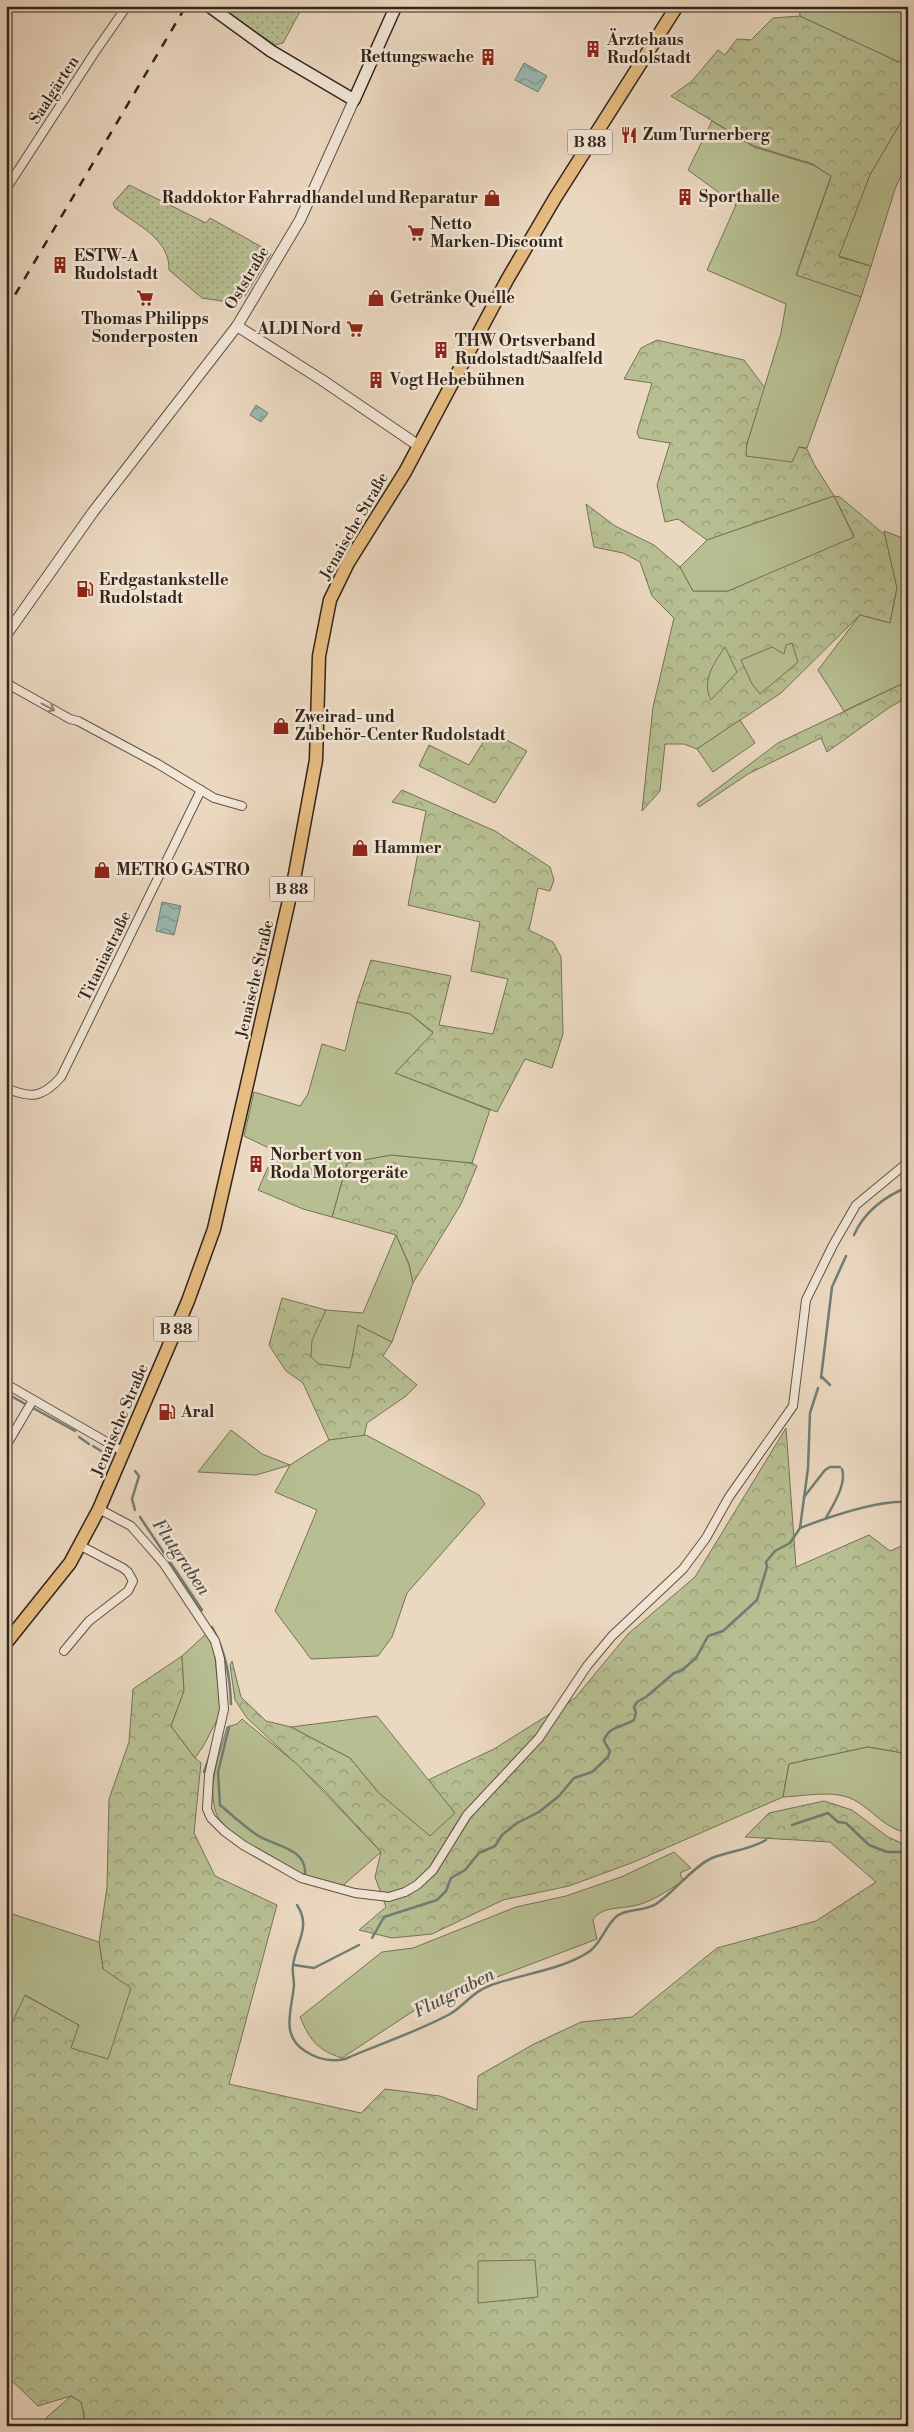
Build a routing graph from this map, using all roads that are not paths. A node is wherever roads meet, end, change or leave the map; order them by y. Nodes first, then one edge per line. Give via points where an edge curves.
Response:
1 (127, 6) edge
2 (209, 6) edge
3 (396, 6) edge
4 (677, 6) edge
5 (354, 100) junction
6 (6, 189) edge
7 (237, 326) junction
8 (419, 446) junction
9 (6, 635) edge
10 (6, 683) edge
11 (201, 790) junction
12 (242, 806) dead end
13 (6, 1088) edge
14 (908, 1162) edge
15 (6, 1384) edge
16 (33, 1400) junction
17 (6, 1446) edge
18 (124, 1452) junction
19 (99, 1510) junction
20 (81, 1546) junction
21 (6, 1643) edge
22 (64, 1651) dead end

1 - 6 street, Saalgärten
2 - 5 main road via 271,51
3 - 5 main road, Oststraße
4 - 8 main road, Jenaische Straße / B 88 via 555,198
5 - 7 street, Oststraße via 300,220
7 - 8 street
7 - 9 street, Oststraße via 93,512
8 - 18 main road, Jenaische Straße / B 88 via 348,563 330,600 320,650 316,760 302,837 214,1229 188,1301
10 -> 11 street
11 - 12 street via 214,798
11 - 13 street, Titaniastraße via 61,1077 44,1092 33,1096
14 - 19 street via 856,1205 833,1245 806,1300 793,1406 729,1497 706,1538 683,1569 612,1636 587,1666 539,1738 467,1815 433,1870 406,1892 389,1896 355,1893 301,1878 243,1845 211,1818 207,1809 209,1775 224,1709 220,1659 215,1640 164,1564 145,1542 130,1526
15 - 16 street
16 - 17 street
16 - 18 street
18 - 19 main road, Jenaische Straße / B 88
19 - 20 main road, Jenaische Straße / B 88
20 - 21 main road, Jenaische Straße / B 88
20 - 22 street via 123,1568 132,1581 128,1591 89,1622

